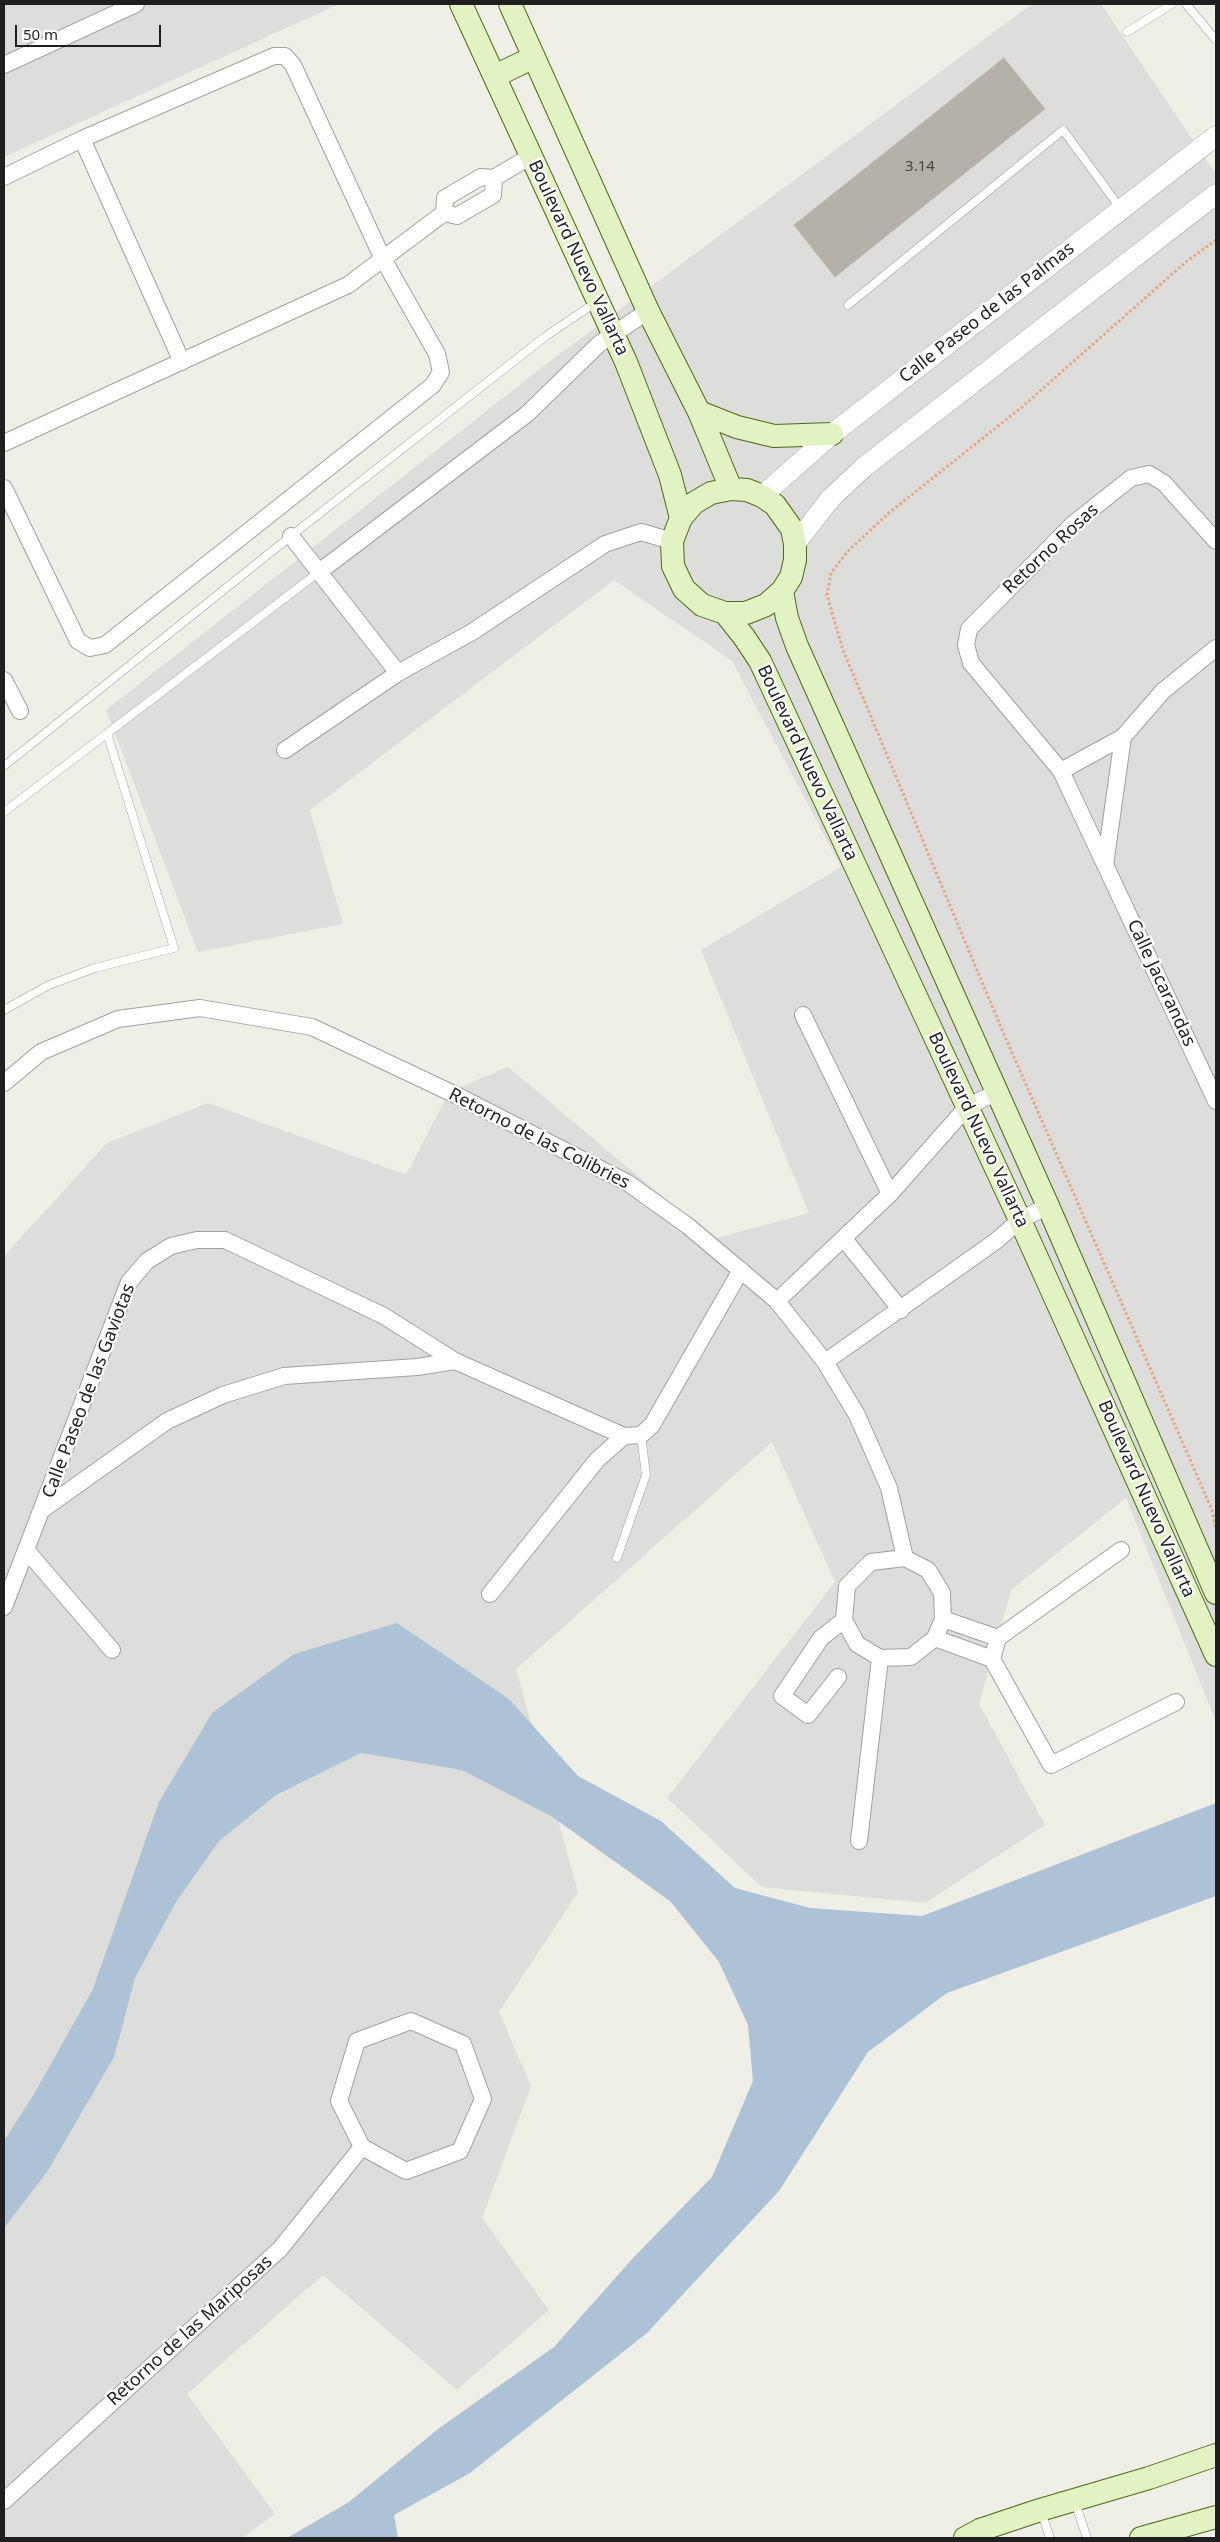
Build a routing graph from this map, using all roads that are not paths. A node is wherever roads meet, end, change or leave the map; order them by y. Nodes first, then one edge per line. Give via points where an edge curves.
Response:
1 (136, 4) edge
2 (462, 4) edge
3 (510, 4) edge
4 (1172, 4) edge
5 (1186, 4) edge
6 (1127, 32) dead end
7 (1216, 40) edge
8 (534, 57) junction
9 (4, 65) edge
10 (495, 76) junction
11 (1216, 136) edge
12 (82, 139) junction
13 (531, 156) junction
14 (4, 177) edge
15 (1216, 194) edge
16 (1121, 209) junction
17 (382, 258) junction
18 (599, 300) junction
19 (848, 305) dead end
20 (648, 310) junction
21 (614, 334) junction
22 (182, 362) junction
23 (699, 412) junction
24 (832, 434) junction
25 (4, 443) edge
26 (4, 488) edge
27 (731, 489) junction
28 (762, 496) junction
29 (681, 518) junction
30 (291, 536) junction
31 (672, 541) junction
32 (1216, 541) edge
33 (795, 544) junction
34 (319, 572) junction
35 (782, 591) junction
36 (725, 614) junction
37 (1216, 648) edge
38 (398, 673) junction
39 (4, 680) edge
40 (20, 712) dead end
41 (107, 733) junction
42 (1123, 736) junction
43 (285, 750) dead end
44 (4, 766) edge
45 (1061, 771) junction
46 (4, 812) edge
47 (1106, 864) junction
48 (4, 1010) edge
49 (802, 1015) dead end
50 (4, 1083) edge
51 (995, 1093) junction
52 (1216, 1101) edge
53 (967, 1107) junction
54 (890, 1194) junction
55 (1048, 1206) junction
56 (1020, 1220) junction
57 (844, 1239) junction
58 (741, 1270) junction
59 (776, 1301) junction
60 (901, 1310) junction
61 (455, 1361) junction
62 (824, 1362) junction
63 (641, 1435) junction
64 (624, 1436) junction
65 (42, 1510) junction
66 (1121, 1550) dead end
67 (27, 1551) junction
68 (617, 1558) dead end
69 (905, 1558) junction
70 (1216, 1593) edge
71 (490, 1594) dead end
72 (4, 1607) edge
73 (844, 1620) junction
74 (943, 1620) junction
75 (935, 1638) junction
76 (998, 1638) junction
77 (112, 1650) dead end
78 (1216, 1655) edge
79 (880, 1658) junction
80 (992, 1659) junction
81 (838, 1677) dead end
82 (1176, 1702) dead end
83 (859, 1841) dead end
84 (362, 2147) junction
85 (1216, 2454) edge
86 (1074, 2499) junction
87 (4, 2501) edge
88 (1040, 2510) junction
89 (1216, 2517) edge
90 (965, 2538) edge
91 (1050, 2538) edge
92 (1087, 2538) edge
93 (1141, 2538) edge

1 - 9 street
2 - 10 main road, Boulevard Nuevo Vallarta
3 - 8 main road
4 - 6 lane
5 - 7 lane
8 - 10 main road
8 - 20 main road
10 - 13 main road, Boulevard Nuevo Vallarta
11 - 16 street, Calle Paseo de las Palmas
12 - 14 street
12 - 17 street via 274,56 286,56
12 - 22 street
13 - 17 street via 494,178 493,194 457,216 444,213
13 - 18 main road, Boulevard Nuevo Vallarta
15 - 33 street via 864,467 831,498
16 - 19 lane via 1063,130
16 - 24 street, Calle Paseo de las Palmas
17 - 22 street via 348,285
17 - 26 street via 437,354 441,372 433,385 105,645 90,648 78,641
18 - 21 main road, Boulevard Nuevo Vallarta
18 - 30 lane via 546,336
20 - 21 street
20 - 23 main road
21 - 29 main road, Boulevard Nuevo Vallarta via 670,475
21 - 34 street via 599,344 528,414
22 - 25 street
23 - 24 main road via 737,427 774,436
23 - 27 main road
24 - 28 street, Calle Paseo de las Palmas
27 - 28 main road, Boulevard Nuevo Vallarta via 747,490
27 - 29 main road, Boulevard Nuevo Vallarta via 705,496
28 - 33 main road, Boulevard Nuevo Vallarta via 775,504 784,516
29 - 31 main road, Boulevard Nuevo Vallarta
30 - 34 street
30 - 44 lane
31 - 36 main road, Boulevard Nuevo Vallarta via 673,566 684,589 702,605
31 - 38 street via 640,532 605,544 472,632
32 - 45 street, Retorno Rosas via 1164,483 1149,474 1132,478 1073,524 969,629 966,645 971,663
33 - 35 main road, Boulevard Nuevo Vallarta via 791,577
34 - 38 street
34 - 41 lane
35 - 36 main road, Boulevard Nuevo Vallarta via 766,605 746,613
35 - 51 main road, Boulevard Nuevo Vallarta via 797,646
36 - 53 main road, Boulevard Nuevo Vallarta via 760,661
37 - 42 street via 1163,691
38 - 43 street
39 - 40 street
41 - 46 lane
41 - 48 lane via 174,948 95,968 58,982
42 - 45 street
42 - 47 street
45 - 47 street, Calle Jacarandas
47 - 52 street, Calle Jacarandas
49 - 54 street
50 - 58 street, Retorno de las Colibries via 41,1052 118,1019 200,1008 312,1027 460,1097 628,1183 688,1226
51 - 53 street
51 - 55 main road, Boulevard Nuevo Vallarta
53 - 54 street
53 - 56 main road, Boulevard Nuevo Vallarta
54 - 57 street
55 - 56 street
55 - 70 main road, Boulevard Nuevo Vallarta
56 - 60 street via 996,1242
56 - 78 main road, Boulevard Nuevo Vallarta
57 - 59 street
57 - 60 street
58 - 59 street, Retorno de las Colibries
58 - 63 street via 652,1425
59 - 62 street, Retorno de las Colibries
60 - 62 street
61 - 64 street, Calle Paseo de las Gaviotas
61 - 65 street, Calle Paseo de las Gaviotas via 417,1367 284,1376 223,1395 167,1421
61 - 65 street, Calle Paseo de las Gaviotas via 384,1316 225,1240 197,1240 171,1246 147,1261 129,1282
62 - 69 street, Retorno de las Colibries via 856,1415 889,1488
63 - 64 street, Calle Paseo de las Gaviotas
63 - 68 lane via 646,1476
64 - 71 street via 597,1460
65 - 67 street, Calle Paseo de las Gaviotas
66 - 76 street
67 - 72 street, Calle Paseo de las Gaviotas
67 - 77 street
69 - 73 street via 871,1562 847,1586
69 - 74 street via 928,1570 938,1585 942,1593
73 - 79 street via 857,1644
73 - 81 street via 821,1638 782,1696 808,1715
74 - 75 street
74 - 76 street
75 - 79 street via 911,1657
75 - 80 street
76 - 80 street
79 - 83 street
80 - 82 street via 1050,1765
84 - 84 street via 339,2101 357,2041 411,2021 463,2044 483,2099 460,2151 406,2171
84 - 87 street, Retorno de las Mariposas via 280,2249
85 - 86 main road via 1150,2478
86 - 88 main road
86 - 92 lane
88 - 90 main road
88 - 91 lane
89 - 93 main road

